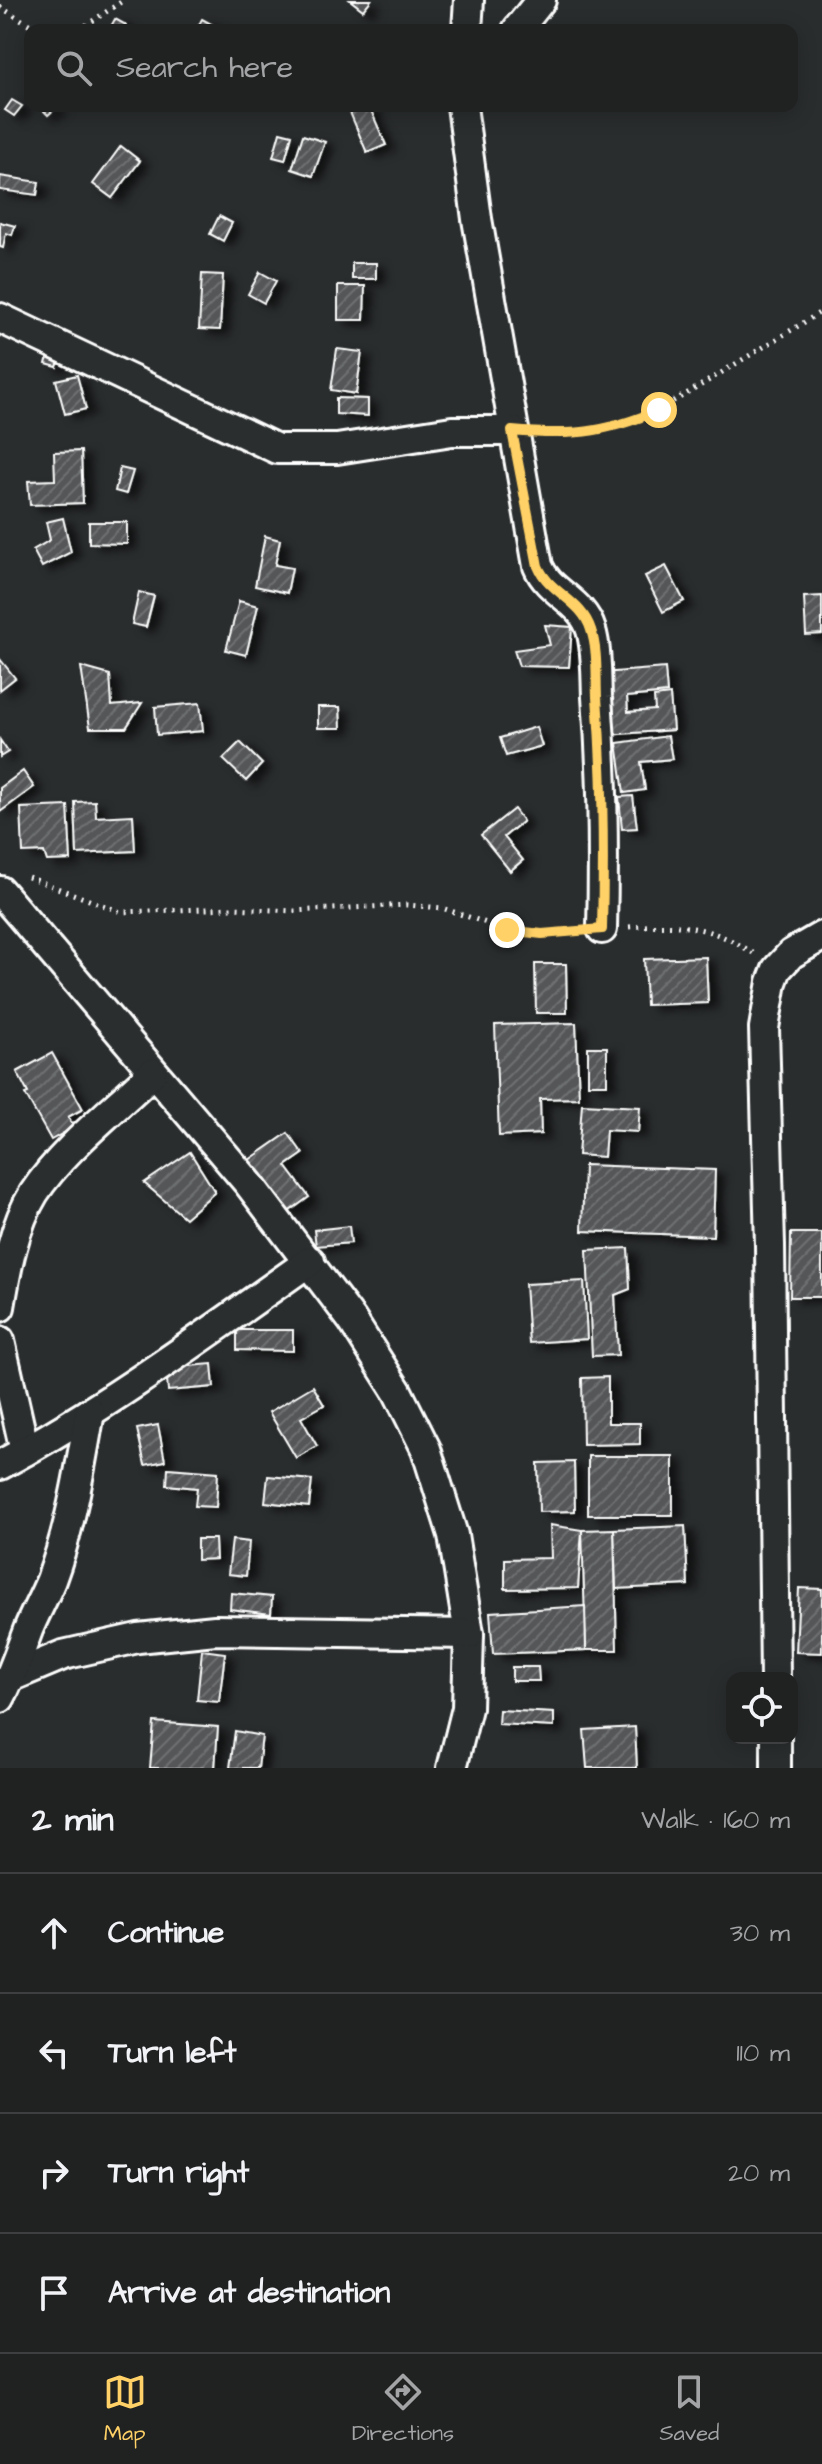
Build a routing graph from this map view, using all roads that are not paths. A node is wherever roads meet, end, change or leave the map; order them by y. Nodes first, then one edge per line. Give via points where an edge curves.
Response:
1 (469, 0) edge
2 (541, 0) edge
3 (467, 24) edge
4 (522, 24) edge
5 (463, 112) edge
6 (0, 318) edge
7 (512, 431) junction
8 (11, 883) edge
9 (11, 920) edge
10 (602, 929) road end
11 (822, 936) edge
12 (152, 1073) junction
13 (8, 1241) edge
14 (310, 1261) junction
15 (0, 1307) edge
16 (0, 1341) edge
17 (90, 1412) junction
18 (25, 1451) junction
19 (0, 1465) edge
20 (469, 1634) junction
21 (775, 1672) edge
22 (6, 1687) edge
23 (776, 1744) edge
24 (452, 1768) edge
25 (776, 1768) edge

1 - 3 street
2 - 4 street
5 - 7 street
6 - 7 street via 277,449 337,449 452,431
7 - 10 street via 538,566 543,578 581,610 591,629 601,743
8 - 9 street
9 - 12 street
11 - 21 street via 777,969 764,1028
12 - 13 street via 56,1166
12 - 14 street
13 - 15 street
14 - 17 street
14 - 20 street via 397,1391 426,1449 453,1535
16 - 18 street
17 - 18 street
17 - 22 street via 67,1529
18 - 19 street
20 - 22 street via 215,1630 138,1638 63,1655
20 - 24 street via 467,1708
23 - 25 street

